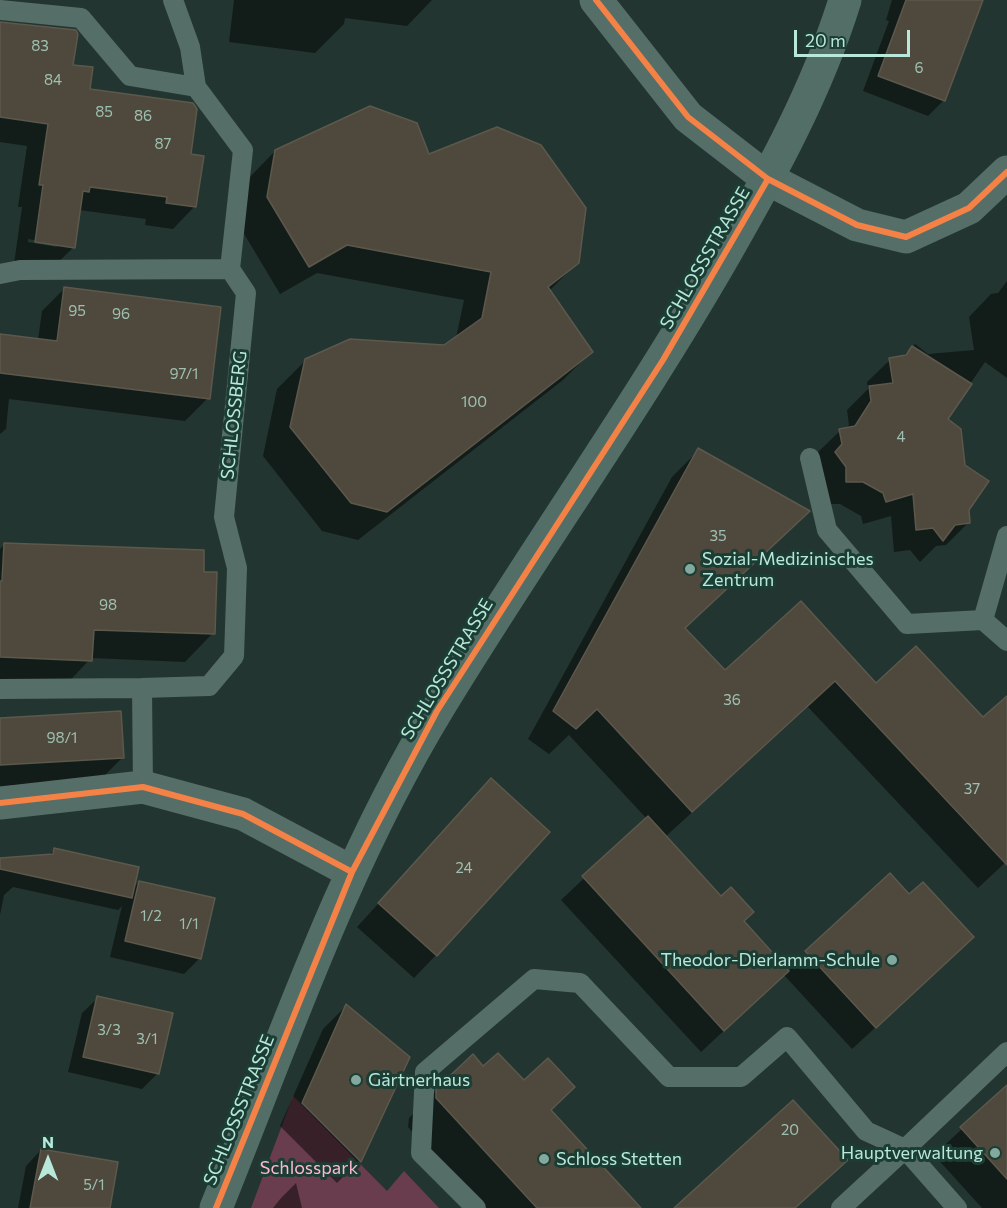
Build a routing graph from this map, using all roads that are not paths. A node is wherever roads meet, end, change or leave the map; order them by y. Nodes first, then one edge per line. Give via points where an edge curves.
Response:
1 (173, 0) edge
2 (596, 0) edge
3 (845, 0) edge
4 (0, 10) edge
5 (196, 87) junction
6 (1007, 172) edge
7 (768, 179) junction
8 (230, 269) junction
9 (0, 274) edge
10 (810, 458) dead end
11 (1007, 536) edge
12 (983, 620) junction
13 (1007, 641) edge
14 (142, 688) junction
15 (0, 689) edge
16 (143, 787) junction
17 (0, 803) edge
18 (352, 872) junction
19 (1007, 1052) edge
20 (905, 1149) junction
21 (216, 1208) edge
22 (476, 1208) edge
23 (841, 1208) edge
24 (957, 1208) edge

1 - 5 lane via 190,47
2 - 7 street via 688,117
3 - 7 main road, SCHLOSSSTRASSE via 808,100
4 - 5 lane via 81,18 129,76
5 - 8 lane via 243,150
6 - 7 street via 969,208 906,237 857,225
7 - 18 main road, SCHLOSSSTRASSE via 663,360 437,711
8 - 9 lane via 20,270
8 - 14 lane, SCHLOSSBERG via 246,293 224,517 237,568 234,656 209,686
10 - 12 lane via 827,530 907,624
11 - 12 lane
12 - 13 lane
14 - 15 lane, SCHLOSSBERG
14 - 16 lane
16 - 17 street
16 - 18 street via 243,814
18 - 21 main road, SCHLOSSSTRASSE
19 - 20 lane
20 - 22 lane via 866,1131 787,1037 741,1077 669,1077 580,983 534,979 425,1072 421,1152
20 - 23 lane
20 - 24 lane

